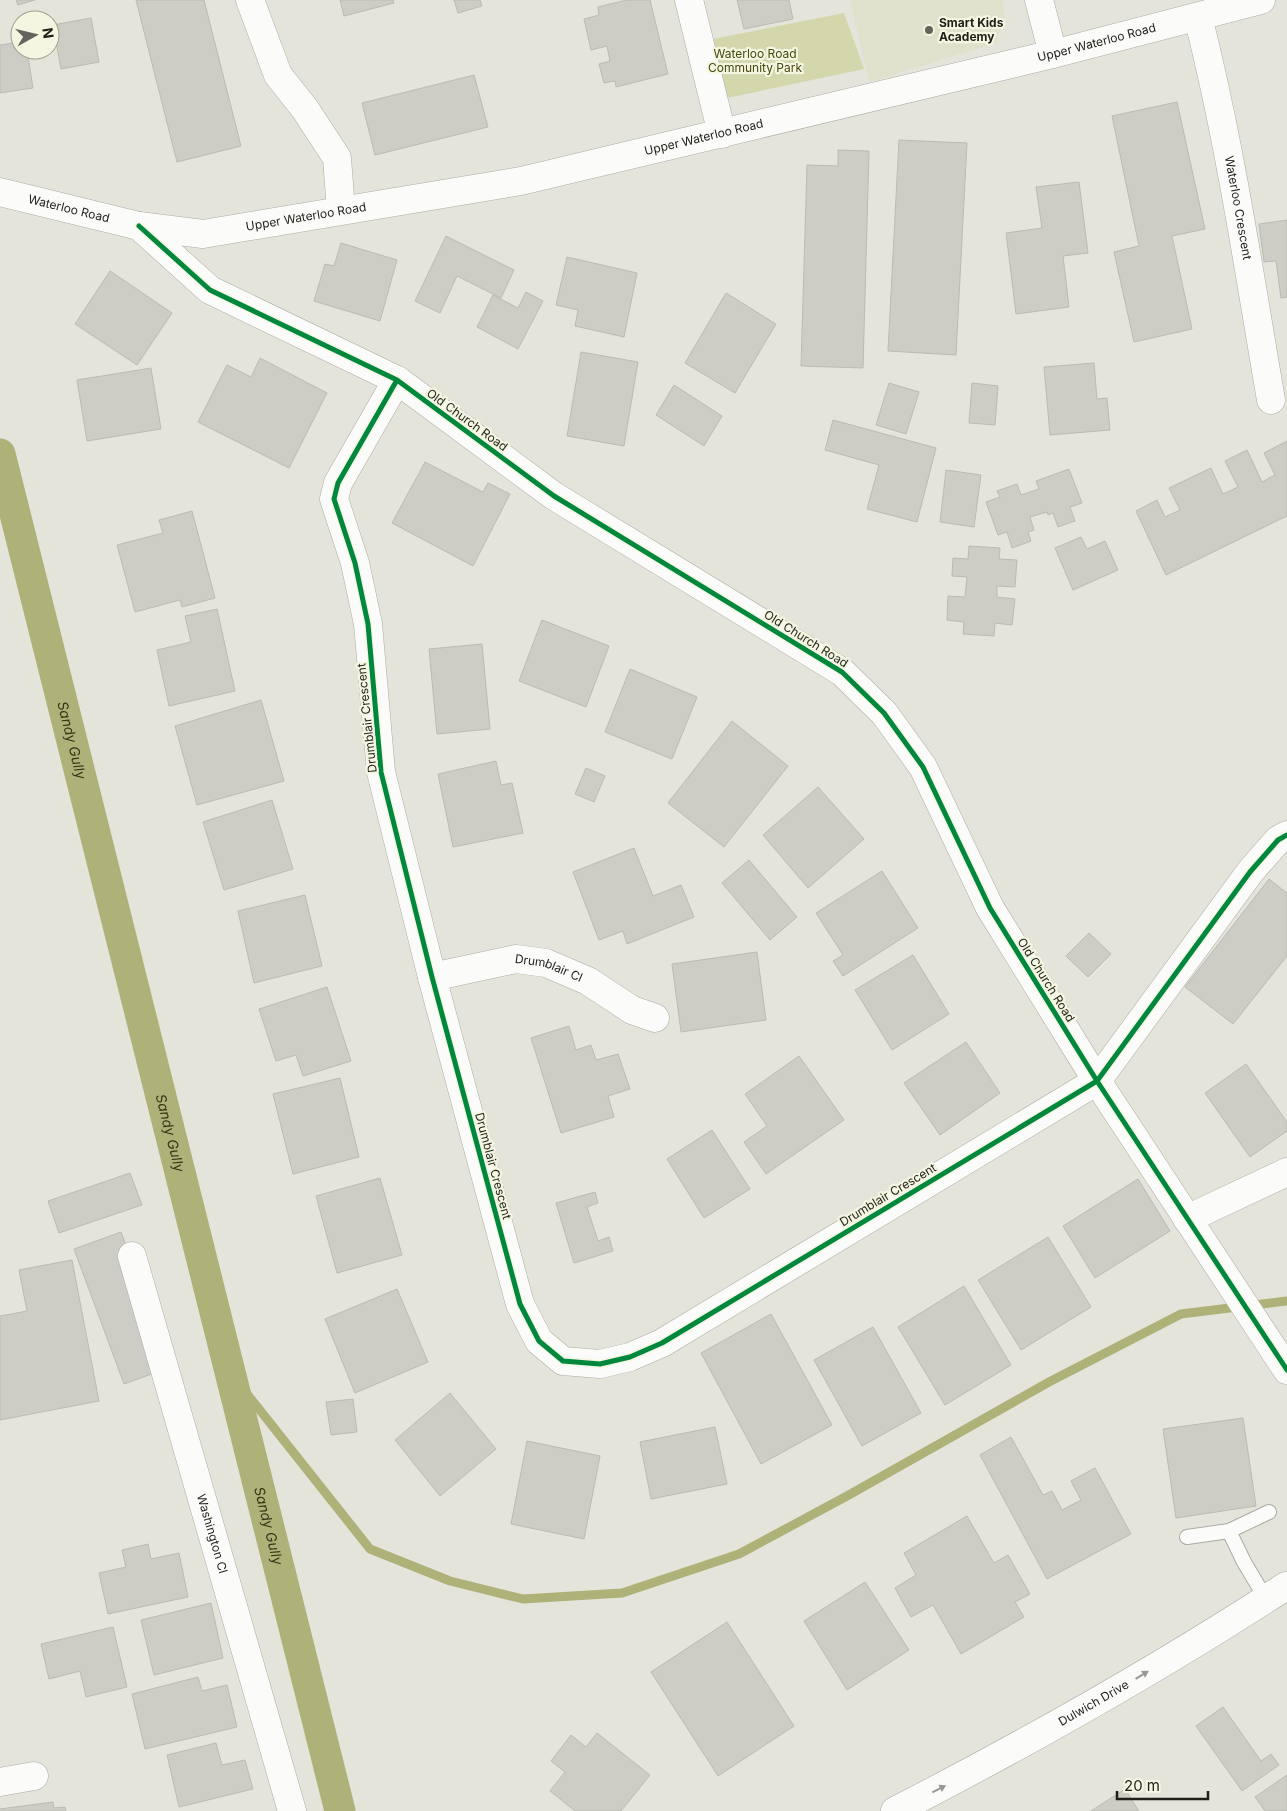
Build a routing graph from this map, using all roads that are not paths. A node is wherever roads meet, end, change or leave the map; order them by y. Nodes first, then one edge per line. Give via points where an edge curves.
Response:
1 (250, 0) edge
2 (689, 0) edge
3 (1040, 0) edge
4 (1261, 0) edge
5 (1198, 16) junction
6 (1053, 54) junction
7 (722, 134) junction
8 (0, 192) edge
9 (341, 210) junction
10 (139, 226) junction
11 (397, 380) junction
12 (1271, 400) dead end
13 (1287, 835) edge
14 (432, 976) junction
15 (656, 1018) dead end
16 (1097, 1081) junction
17 (1287, 1172) edge
18 (1187, 1220) junction
19 (132, 1256) dead end
20 (1287, 1370) edge
21 (1269, 1512) dead end
22 (1229, 1531) junction
23 (1187, 1537) dead end
24 (1282, 1590) edge
25 (34, 1776) dead end
26 (0, 1782) edge
27 (292, 1811) edge
28 (895, 1811) edge

1 - 9 street via 278,75 338,158
2 - 7 street
3 - 6 street
4 - 5 street, Upper Waterloo Road
5 - 6 street, Upper Waterloo Road
5 - 12 street, Waterloo Crescent via 1236,197
6 - 7 street, Upper Waterloo Road
7 - 9 street, Upper Waterloo Road via 521,181
8 - 10 street, Waterloo Road
9 - 10 street, Upper Waterloo Road via 203,234
10 - 11 street, Old Church Road via 210,290
11 - 14 street, Drumblair Crescent via 338,483 334,499 355,563 368,624 381,772
11 - 16 street, Old Church Road via 554,496 842,672 884,713 923,767 990,908
13 - 16 street via 1278,840 1250,872
14 - 15 street, Drumblair Cl via 516,960 546,963 588,981 632,1010
14 - 16 street, Drumblair Crescent via 520,1304 539,1341 563,1361 600,1364 630,1357 662,1343
16 - 18 street, Old Church Road
17 - 18 street
18 - 20 street, Old Church Road
19 - 27 street, Washington Cl
21 - 22 lane
22 - 23 lane
22 - 24 lane via 1244,1562
28 -> 24 street, Dulwich Drive via 1118,1690
25 - 26 street

